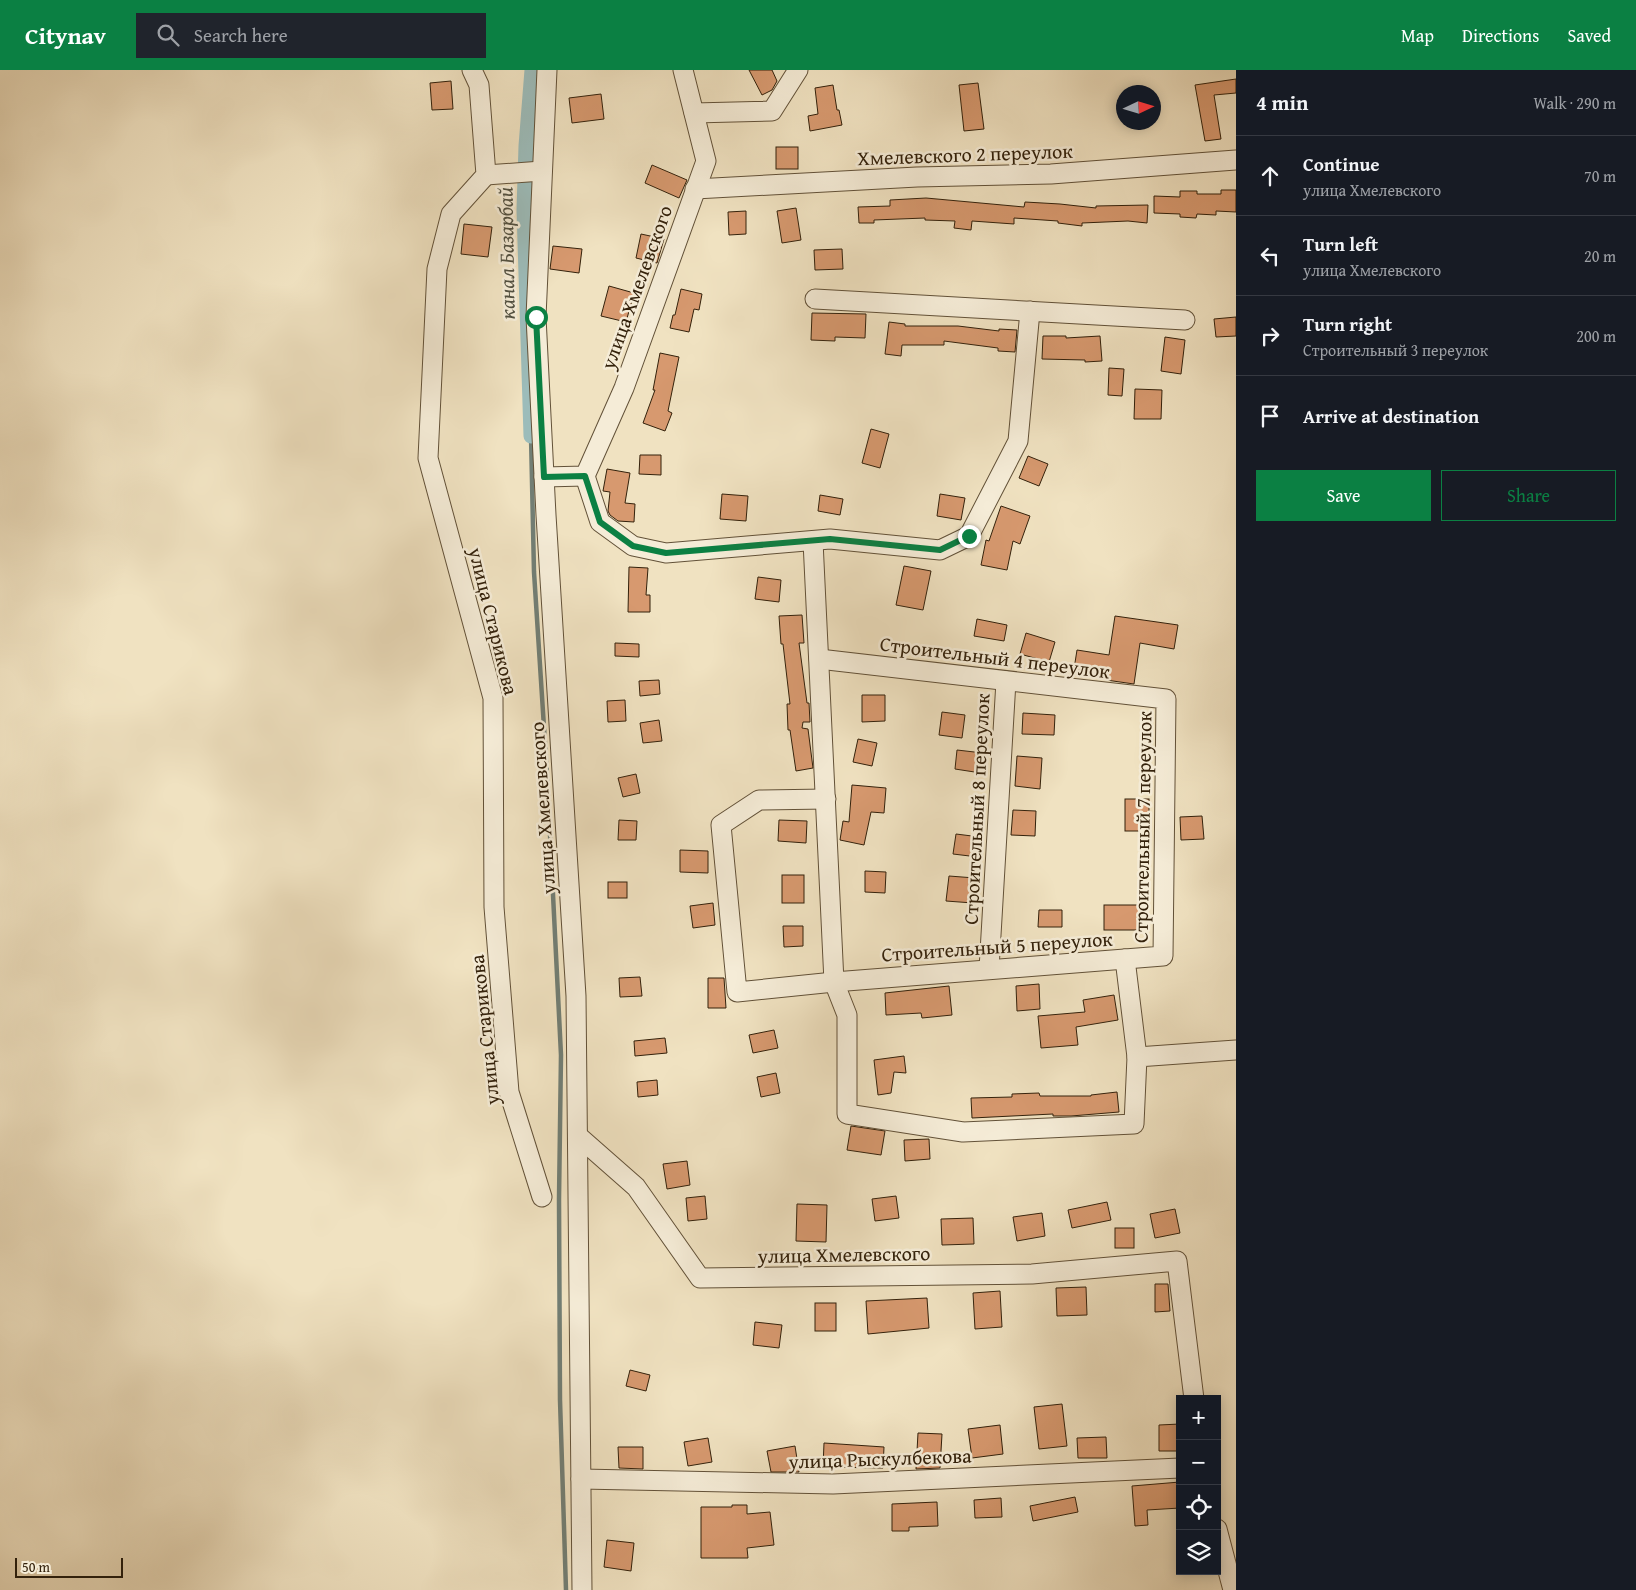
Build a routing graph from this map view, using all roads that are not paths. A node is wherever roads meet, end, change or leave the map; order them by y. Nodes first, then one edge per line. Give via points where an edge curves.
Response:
1 (472, 70) edge
2 (547, 70) edge
3 (683, 70) edge
4 (798, 70) edge
5 (694, 113) junction
6 (1236, 160) edge
7 (542, 171) junction
8 (490, 174) junction
9 (695, 189) junction
10 (815, 299) dead end
11 (1030, 311) junction
12 (1185, 320) dead end
13 (585, 476) junction
14 (544, 477) junction
15 (813, 541) junction
16 (819, 660) junction
17 (1006, 681) junction
18 (1166, 699) joint
19 (826, 799) junction
20 (1163, 956) joint
21 (1124, 959) junction
22 (990, 969) junction
23 (834, 982) junction
24 (1236, 1050) edge
25 (1137, 1057) junction
26 (578, 1136) junction
27 (542, 1197) dead end
28 (1194, 1395) edge
29 (1176, 1468) edge
30 (581, 1478) junction
31 (1217, 1530) edge
32 (582, 1590) edge
33 (1232, 1590) edge

1 - 8 street via 479,85
2 - 7 street, улица Хмелевского
3 - 5 street, улица Хмелевского
4 - 5 street via 772,111
5 - 9 street, улица Хмелевского via 706,161
6 - 9 street, Хмелевского 2 переулок via 1051,174 917,177
7 - 8 street
7 - 14 street, улица Хмелевского via 536,317
8 - 27 street, улица Старикова via 451,214 437,268 428,458 493,698 494,906 509,1092
9 - 13 street, улица Хмелевского via 624,388
10 - 11 street
11 - 12 street
11 - 15 street via 1018,441 969,536 940,550 830,539
13 - 14 street
13 - 15 street via 600,522 633,546 666,553
14 - 26 street, улица Хмелевского via 576,996
15 - 16 street
16 - 17 street, Строительный 4 переулок
16 - 19 street
17 - 18 street, Строительный 4 переулок
17 - 22 street, Строительный 8 переулок
18 - 20 street, Строительный 7 переулок
19 - 23 street
19 - 23 street, Строительный 5 переулок via 759,800 721,825 737,992
20 - 21 street, Строительный 5 переулок
21 - 22 street, Строительный 5 переулок
21 - 25 street
22 - 23 street, Строительный 5 переулок
23 - 25 street via 847,1016 848,1114 963,1132 1134,1124
24 - 25 street
26 - 28 street, улица Хмелевского via 636,1187 700,1278 1032,1274 1177,1261
26 - 30 street, улица Хмелевского
29 - 30 street, улица Рыскулбекова via 833,1484
30 - 32 street, улица Хмелевского
31 - 33 street

